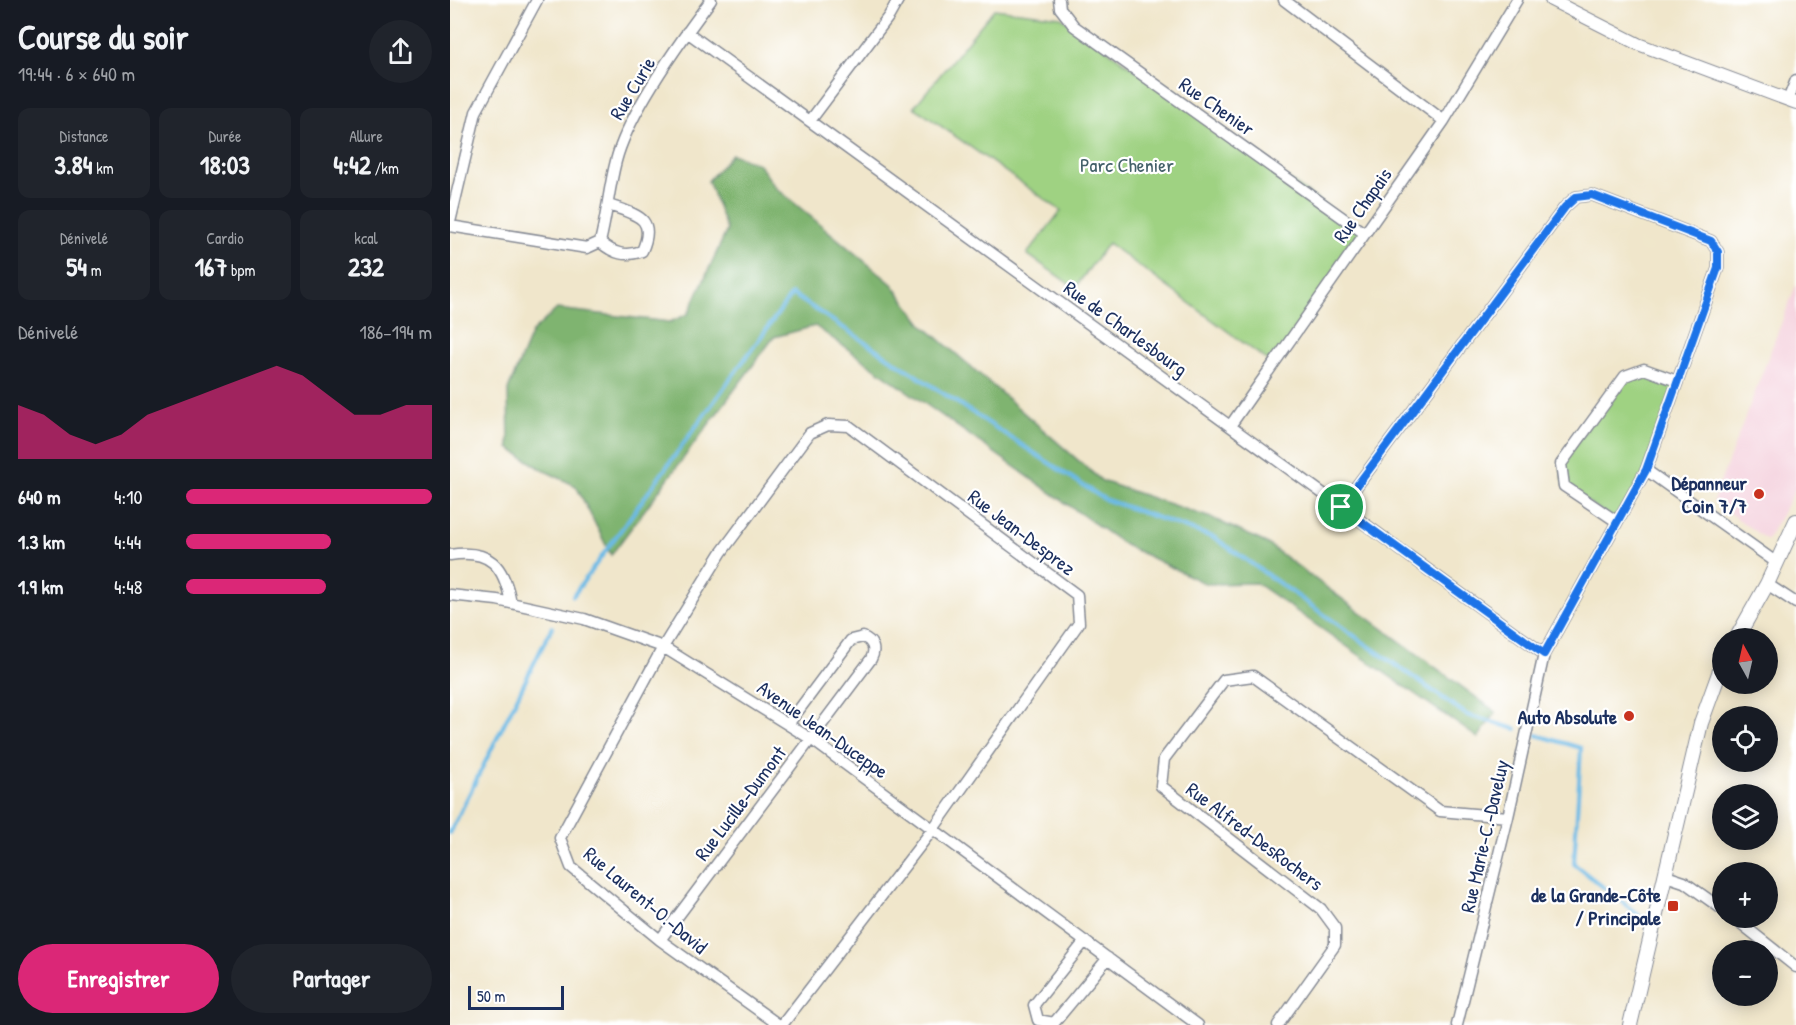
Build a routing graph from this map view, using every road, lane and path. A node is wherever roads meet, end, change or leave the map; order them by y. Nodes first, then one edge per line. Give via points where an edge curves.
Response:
1 (537, 0) edge
2 (711, 0) edge
3 (898, 0) edge
4 (1059, 0) edge
5 (1284, 0) edge
6 (1517, 0) edge
7 (1551, 0) edge
8 (687, 32) junction
9 (1796, 80) edge
10 (1792, 102) edge
11 (810, 120) junction
12 (1444, 121) junction
13 (609, 205) junction
14 (450, 224) edge
15 (1364, 232) junction
16 (600, 242) junction
17 (1677, 381) junction
18 (1230, 426) junction
19 (1646, 470) junction
20 (1341, 507) junction
21 (1616, 521) junction
22 (1796, 521) edge
23 (450, 555) edge
24 (1777, 563) junction
25 (1767, 584) junction
26 (450, 595) edge
27 (511, 603) junction
28 (1796, 603) edge
29 (1742, 628) edge
30 (663, 647) junction
31 (1544, 654) junction
32 (1712, 693) edge
33 (789, 723) junction
34 (811, 739) junction
35 (1508, 817) junction
36 (933, 829) junction
37 (1666, 876) junction
38 (1712, 902) edge
39 (1747, 928) edge
40 (660, 940) junction
41 (1085, 941) junction
42 (1108, 958) junction
43 (1796, 967) edge
44 (781, 1025) edge
45 (1198, 1025) edge
46 (1278, 1025) edge
47 (1457, 1025) edge
48 (1630, 1025) edge

1 - 14 street via 476,112
2 - 8 street, Rue Curie
3 - 11 street
4 - 15 street, Rue Chenier via 1060,8 1074,26
5 - 12 street
6 - 12 street, Rue Chapais
7 - 10 street via 1638,44
8 - 11 street, Rue de Charlesbourg
8 - 13 street, Rue Curie via 629,126 616,160
9 - 10 street
11 - 18 street, Rue de Charlesbourg
12 - 15 street, Rue Chapais
13 - 16 street, Rue Curie
13 - 16 street via 639,216 647,225 648,237 642,251 628,256
14 - 16 street via 587,248
15 - 18 street, Rue Chapais
17 - 19 street, Rue Marie-C.-Daveluy
17 - 20 street, Rue Marie-C.-Daveluy via 1718,268 1718,252 1711,241 1592,195 1576,197
17 - 21 street via 1644,369 1625,376 1561,464 1564,486
18 - 20 street, Rue de Charlesbourg
19 - 21 street, Rue Marie-C.-Daveluy
19 - 24 street
20 - 31 street, Rue de Charlesbourg
21 - 31 street, Rue Marie-C.-Daveluy
22 - 24 main road
23 - 27 street via 476,554 492,561 506,578
24 - 25 main road
25 - 28 street
25 - 29 main road
26 - 27 street, Avenue Jean-Duceppe
27 - 30 street, Avenue Jean-Duceppe via 584,619
30 - 33 street, Avenue Jean-Duceppe
30 - 36 street, Rue Jean-Desprez via 721,553 810,433 828,425 849,426 1077,595 1079,623
30 - 40 street, Rue Laurent-O.-David via 560,838 571,867
31 - 35 street, Rue Marie-C.-Daveluy
32 - 37 main road via 1701,723
33 - 34 street, Avenue Jean-Duceppe
33 - 34 street, Rue Lucille-Dumont via 849,642 867,638 873,656
34 - 36 street, Avenue Jean-Duceppe
34 - 40 street, Rue Lucille-Dumont
35 - 46 street, Rue Alfred-DesRochers via 1440,811 1253,676 1224,680 1164,759 1161,786 1321,909 1335,928 1335,945
35 - 47 street, Rue Marie-C.-Daveluy
36 - 41 street, Avenue Jean-Duceppe
36 - 44 street, Rue Jean-Desprez
37 - 38 street via 1684,882
37 - 48 main road
39 - 43 street
40 - 44 street, Rue Laurent-O.-David
41 - 42 street, Avenue Jean-Duceppe
41 - 42 street via 1034,1005 1038,1020 1054,1023
42 - 45 street, Avenue Jean-Duceppe

